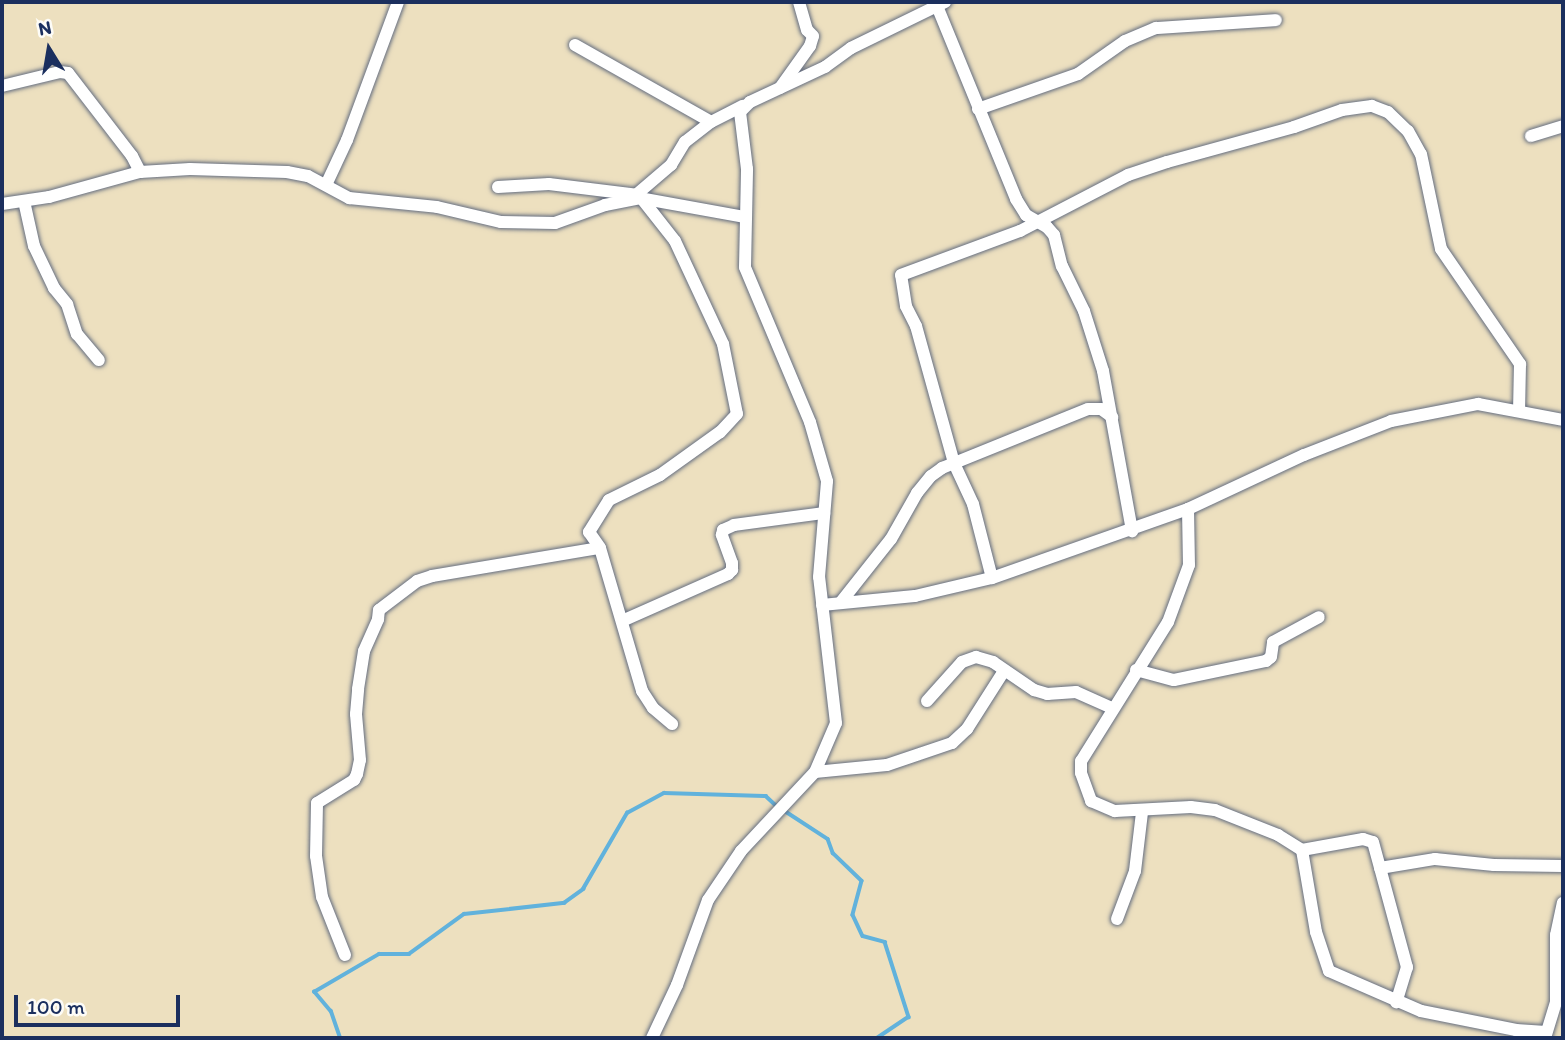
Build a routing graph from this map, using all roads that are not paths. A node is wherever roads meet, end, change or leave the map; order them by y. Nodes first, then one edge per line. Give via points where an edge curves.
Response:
1 (397, 2) edge
2 (799, 2) edge
3 (941, 4) edge
4 (1276, 20) dead end
5 (575, 45) dead end
6 (2, 86) edge
7 (780, 89) junction
8 (743, 106) junction
9 (978, 109) junction
10 (711, 122) junction
11 (1563, 126) edge
12 (1531, 136) dead end
13 (140, 172) junction
14 (326, 185) junction
15 (498, 187) dead end
16 (640, 197) junction
17 (24, 201) junction
18 (2, 204) edge
19 (1026, 215) junction
20 (745, 216) junction
21 (1040, 222) junction
22 (1020, 231) junction
23 (99, 360) dead end
24 (1519, 410) junction
25 (1112, 417) junction
26 (1563, 420) edge
27 (954, 463) junction
28 (1188, 509) junction
29 (824, 513) junction
30 (1132, 531) junction
31 (600, 548) junction
32 (992, 578) junction
33 (841, 603) junction
34 (822, 605) junction
35 (1319, 617) dead end
36 (622, 621) junction
37 (1136, 670) junction
38 (1004, 671) junction
39 (928, 701) dead end
40 (1112, 708) junction
41 (672, 724) dead end
42 (815, 772) junction
43 (1143, 812) junction
44 (1302, 850) junction
45 (1563, 866) edge
46 (1380, 868) junction
47 (1563, 903) edge
48 (1117, 919) dead end
49 (345, 956) dead end
50 (1396, 1002) junction
51 (1546, 1035) edge
52 (652, 1038) edge

1 - 14 street
2 - 7 street via 813,36
3 - 7 street
3 - 9 street
4 - 9 street via 1156,28 1125,41 1078,74
5 - 10 street
6 - 13 street via 68,73
7 - 8 street
8 - 10 street
8 - 20 street
9 - 19 street
10 - 16 street via 685,142
11 - 12 street
13 - 14 street via 287,172
13 - 17 street
14 - 16 street via 367,202 437,207 501,222 555,223
15 - 16 street via 549,184
16 - 20 street
16 - 31 street via 675,241 723,344 737,414 720,432 660,475 609,500 589,532
17 - 18 street
17 - 23 street via 34,246 67,304 77,334
19 - 21 street
19 - 22 street
20 - 29 street via 745,267 821,453 827,481
21 - 22 street
21 - 24 street via 1128,175 1167,162 1342,110 1372,106 1388,112 1408,131 1421,154 1441,249 1520,364
21 - 25 street via 1054,235 1062,266 1084,311
22 - 27 street via 901,275 906,306 916,326
24 - 26 street
24 - 28 street via 1478,404 1391,421
25 - 27 street via 1101,409 1088,409
25 - 30 street
27 - 32 street via 973,504
27 - 33 street via 931,476 891,539
28 - 30 street
28 - 37 street via 1189,565 1168,622
29 - 34 street via 819,577
29 - 36 street via 723,530 733,570
30 - 32 street
31 - 36 street
31 - 49 street via 432,576 417,581 379,610 364,651 358,689 357,774 317,803 316,856 322,897
32 - 33 street via 915,596
33 - 34 street
34 - 42 street via 836,723
35 - 37 street via 1273,642 1266,662 1174,680
36 - 41 street via 642,691
37 - 40 street
38 - 39 street via 993,662 969,658
38 - 40 street via 1034,690 1076,692
38 - 42 street via 967,729 952,743 887,765
40 - 43 street via 1081,761 1084,784 1091,801 1103,807
42 - 52 street via 741,852 708,901
43 - 44 street via 1191,807 1215,810 1278,835
43 - 48 street via 1135,871
44 - 46 street via 1369,839
44 - 50 street via 1316,932 1329,971
45 - 46 street via 1435,859
46 - 50 street via 1407,967
47 - 51 street via 1556,935 1556,1001
50 - 51 street

